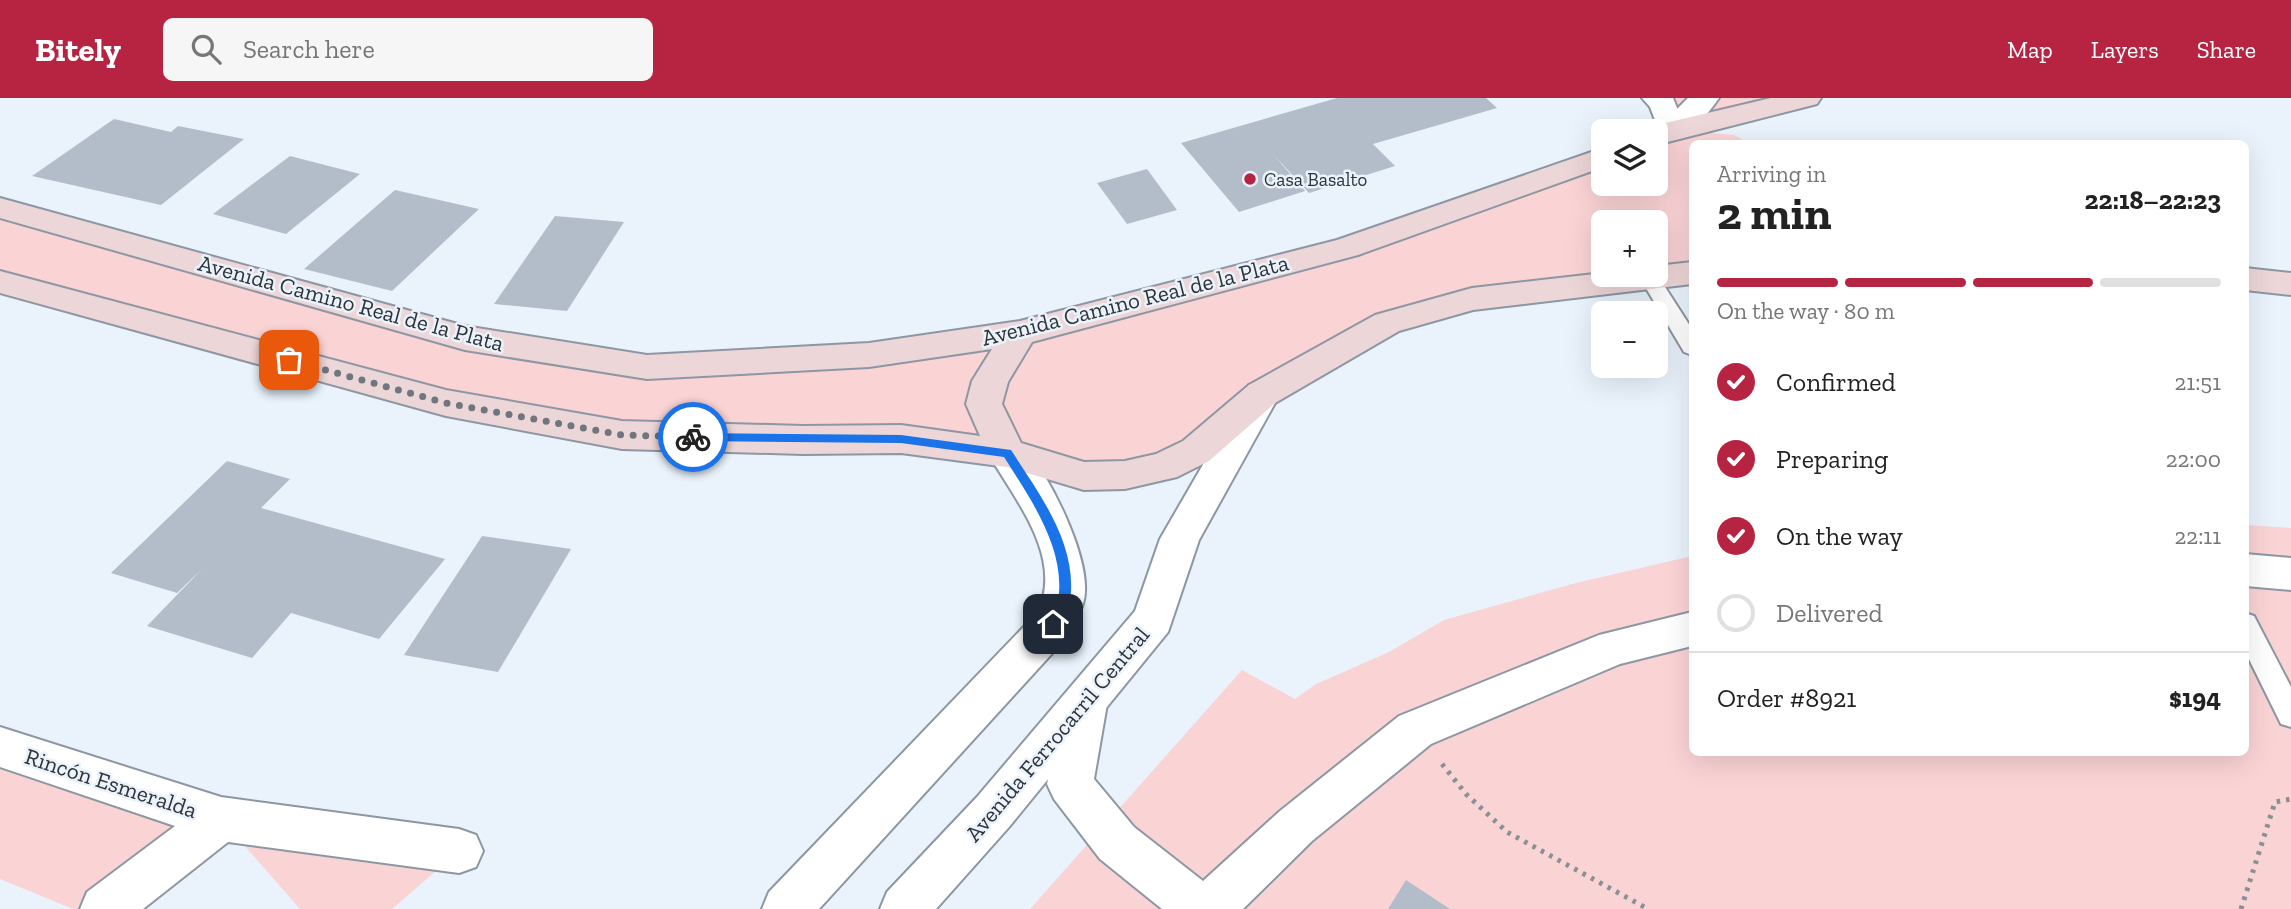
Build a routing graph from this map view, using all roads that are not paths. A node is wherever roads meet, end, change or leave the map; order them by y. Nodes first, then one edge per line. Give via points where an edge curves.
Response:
1 (1656, 98) edge
2 (1705, 98) edge
3 (1807, 98) edge
4 (1663, 119) edge
5 (1668, 129) edge
6 (1668, 132) edge
7 (1668, 133) edge
8 (1741, 139) dead end
9 (1591, 161) edge
10 (0, 208) edge
11 (1689, 273) edge
12 (1668, 276) edge
13 (2249, 279) edge
14 (0, 282) edge
15 (2291, 284) edge
16 (1591, 285) edge
17 (1655, 287) edge
18 (1020, 333) junction
19 (1689, 342) edge
20 (1262, 394) junction
21 (1007, 453) junction
22 (2249, 570) edge
23 (2291, 574) edge
24 (1689, 630) edge
25 (2249, 632) edge
26 (1085, 704) junction
27 (2291, 715) edge
28 (0, 747) edge
29 (221, 819) junction
30 (459, 851) dead end
31 (104, 909) edge
32 (786, 909) edge
33 (904, 909) edge
34 (1200, 909) edge
35 (1208, 909) edge

1 - 4 street via 1663,104
2 - 5 street
3 - 6 main road
7 - 8 main road
9 - 18 main road, Avenida Camino Real de la Plata via 1347,248
10 - 18 main road, Avenida Camino Real de la Plata via 466,338 647,367 869,355
11 - 12 main road
13 - 15 main road
14 - 21 main road via 446,403 622,435 901,439
16 - 20 main road via 1472,299 1387,323
17 - 19 lane
18 - 21 main road via 990,381 984,404
20 - 21 main road via 1196,451 1164,467 1125,475 1084,476
20 - 26 street, Avenida Ferrocarril Central via 1180,539 1153,620
21 - 32 street via 1046,513 1062,565 1065,594 1053,624
22 - 23 street
24 - 35 street via 1615,648 1415,730 1296,826
25 - 27 lane
26 - 33 street, Avenida Ferrocarril Central
26 - 34 street via 1070,784 1117,843
28 - 29 street, Rincón Esmeralda
29 - 30 street, Rincón Esmeralda
29 - 31 street, Rincón Esmeralda

